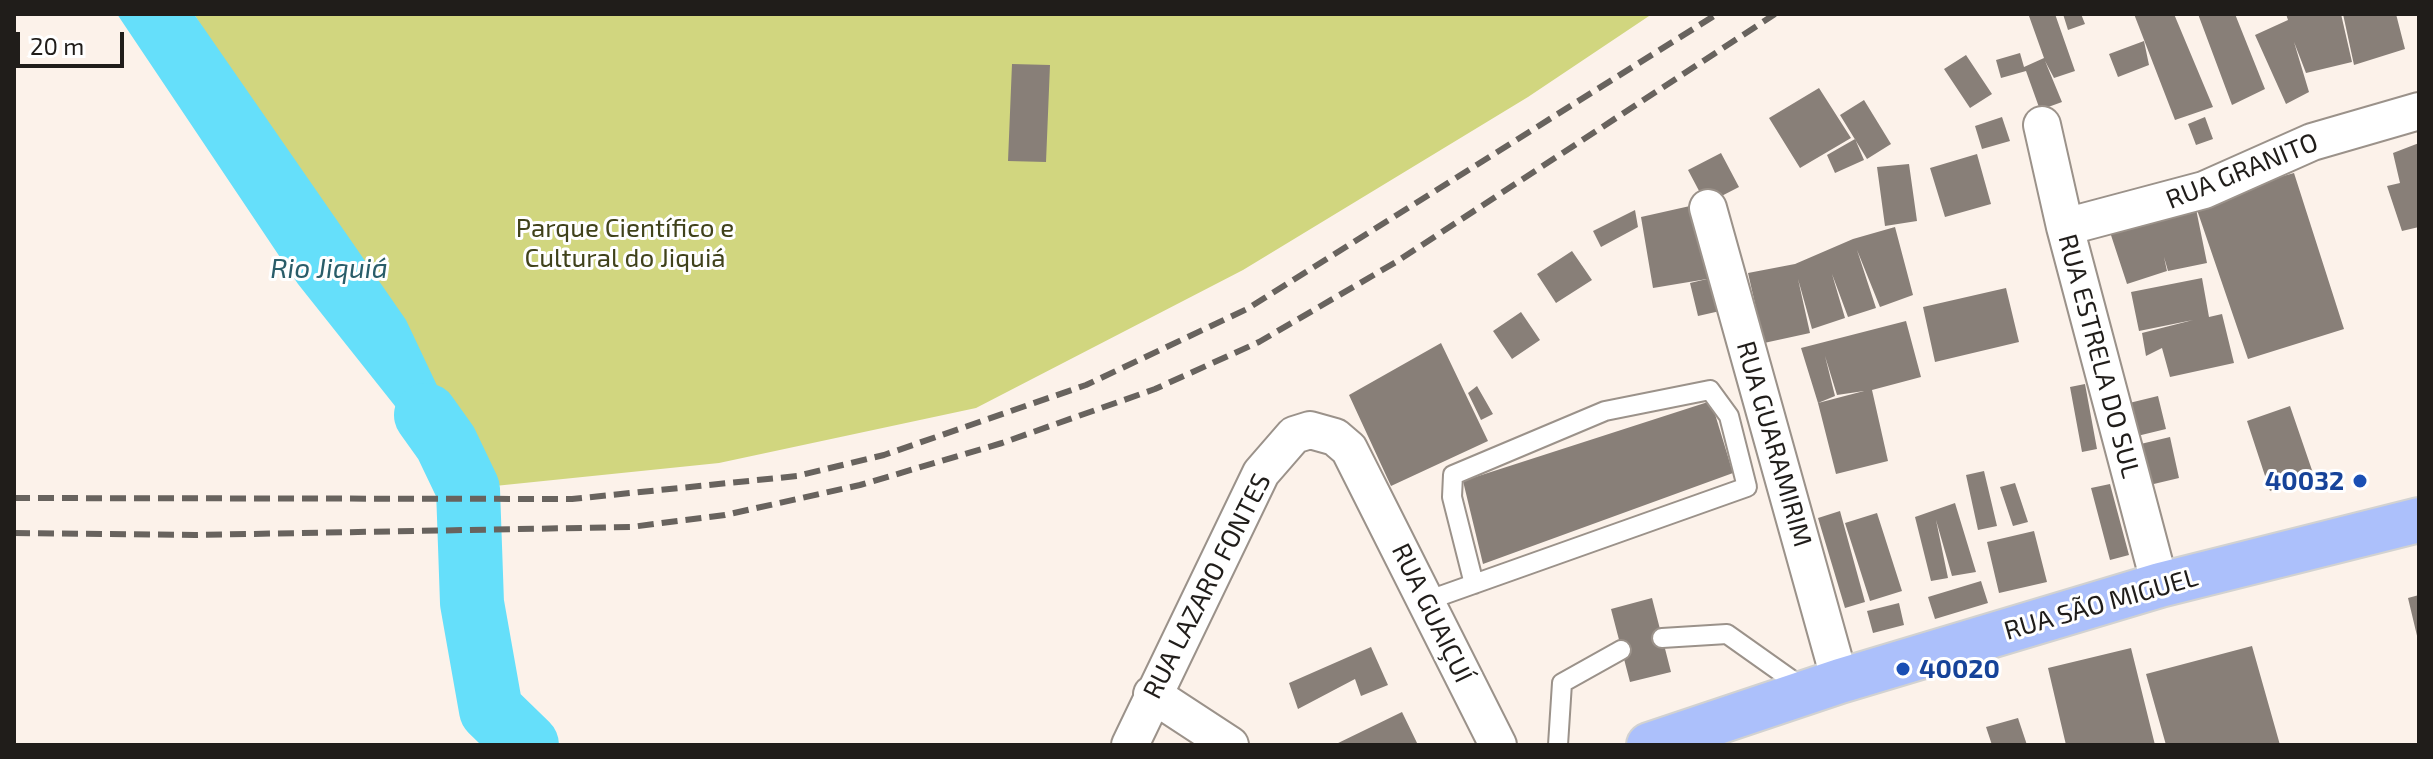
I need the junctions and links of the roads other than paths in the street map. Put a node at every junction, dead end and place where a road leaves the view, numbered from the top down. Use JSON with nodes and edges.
{"nodes":[{"id":1,"x":2419,"y":111,"type":"edge"},
{"id":2,"x":2042,"y":125,"type":"dead end"},
{"id":3,"x":1708,"y":208,"type":"dead end"},
{"id":4,"x":2065,"y":227,"type":"junction"},
{"id":5,"x":1366,"y":481,"type":"joint"},
{"id":6,"x":2419,"y":520,"type":"edge"},
{"id":7,"x":1474,"y":584,"type":"junction"},
{"id":8,"x":2160,"y":585,"type":"junction"},
{"id":9,"x":1426,"y":601,"type":"junction"},
{"id":10,"x":1662,"y":638,"type":"dead end"},
{"id":11,"x":1621,"y":650,"type":"dead end"},
{"id":12,"x":1824,"y":686,"type":"junction"},
{"id":13,"x":1152,"y":694,"type":"junction"},
{"id":14,"x":1130,"y":745,"type":"edge"},
{"id":15,"x":1230,"y":745,"type":"edge"},
{"id":16,"x":1498,"y":745,"type":"edge"},
{"id":17,"x":1558,"y":745,"type":"edge"},
{"id":18,"x":1649,"y":745,"type":"edge"}],
"edges":[{"from":1,"to":4,"type":"street","name":"RUA GRANITO"},
{"from":2,"to":4,"type":"street","name":"RUA ESTRELA DO SUL"},
{"from":3,"to":12,"type":"street","name":"RUA GUARAMIRIM"},
{"from":4,"to":8,"type":"street","name":"RUA ESTRELA DO SUL"},
{"from":5,"to":9,"type":"street","name":"RUA GUAIÇUÍ"},
{"from":5,"to":13,"type":"street","name":"RUA LAZARO FONTES"},
{"from":6,"to":8,"type":"main road","name":"RUA SÃO MIGUEL"},
{"from":7,"to":7,"type":"lane"},
{"from":7,"to":9,"type":"lane"},
{"from":8,"to":12,"type":"main road","name":"RUA SÃO MIGUEL"},
{"from":9,"to":16,"type":"street","name":"RUA GUAIÇUÍ"},
{"from":10,"to":12,"type":"lane"},
{"from":11,"to":17,"type":"lane"},
{"from":12,"to":18,"type":"main road","name":"RUA SÃO MIGUEL"},
{"from":13,"to":14,"type":"street","name":"RUA LAZARO FONTES"},
{"from":13,"to":15,"type":"street"}]}
